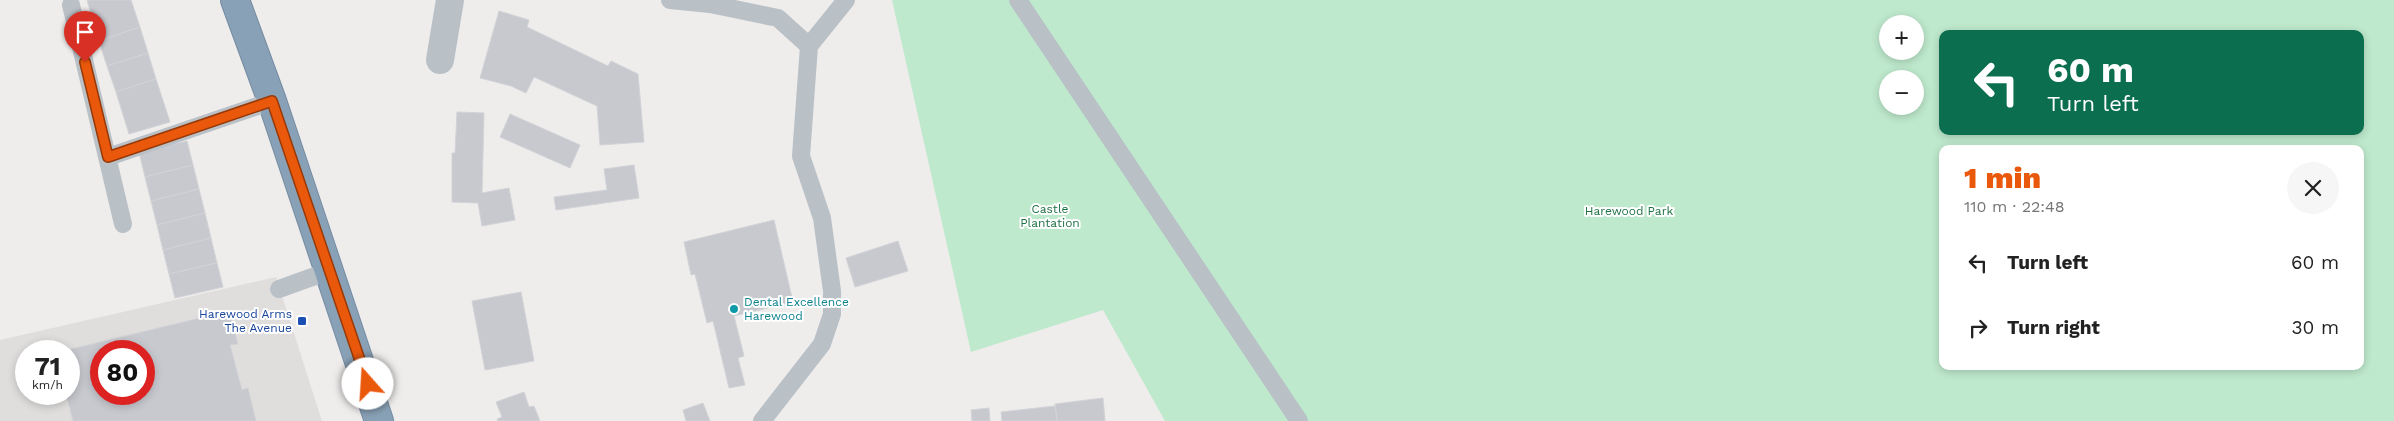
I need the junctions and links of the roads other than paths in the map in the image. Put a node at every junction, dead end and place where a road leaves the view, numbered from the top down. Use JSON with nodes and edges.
{"nodes":[{"id":1,"x":235,"y":0,"type":"edge"},
{"id":2,"x":450,"y":0,"type":"edge"},
{"id":3,"x":670,"y":0,"type":"edge"},
{"id":4,"x":846,"y":0,"type":"edge"},
{"id":5,"x":1018,"y":0,"type":"edge"},
{"id":6,"x":71,"y":6,"type":"dead end"},
{"id":7,"x":809,"y":46,"type":"junction"},
{"id":8,"x":440,"y":60,"type":"dead end"},
{"id":9,"x":272,"y":101,"type":"junction"},
{"id":10,"x":108,"y":157,"type":"junction"},
{"id":11,"x":124,"y":224,"type":"dead end"},
{"id":12,"x":329,"y":271,"type":"junction"},
{"id":13,"x":279,"y":289,"type":"dead end"},
{"id":14,"x":379,"y":421,"type":"edge"},
{"id":15,"x":762,"y":421,"type":"edge"},
{"id":16,"x":1299,"y":421,"type":"edge"}],
"edges":[{"from":1,"to":9,"type":"highway"},
{"from":2,"to":8,"type":"street"},
{"from":3,"to":7,"type":"lane"},
{"from":4,"to":7,"type":"lane"},
{"from":5,"to":16,"type":"lane"},
{"from":6,"to":10,"type":"lane"},
{"from":7,"to":15,"type":"lane"},
{"from":9,"to":10,"type":"lane"},
{"from":9,"to":12,"type":"highway"},
{"from":10,"to":11,"type":"lane"},
{"from":12,"to":13,"type":"lane"},
{"from":12,"to":14,"type":"highway"}]}
